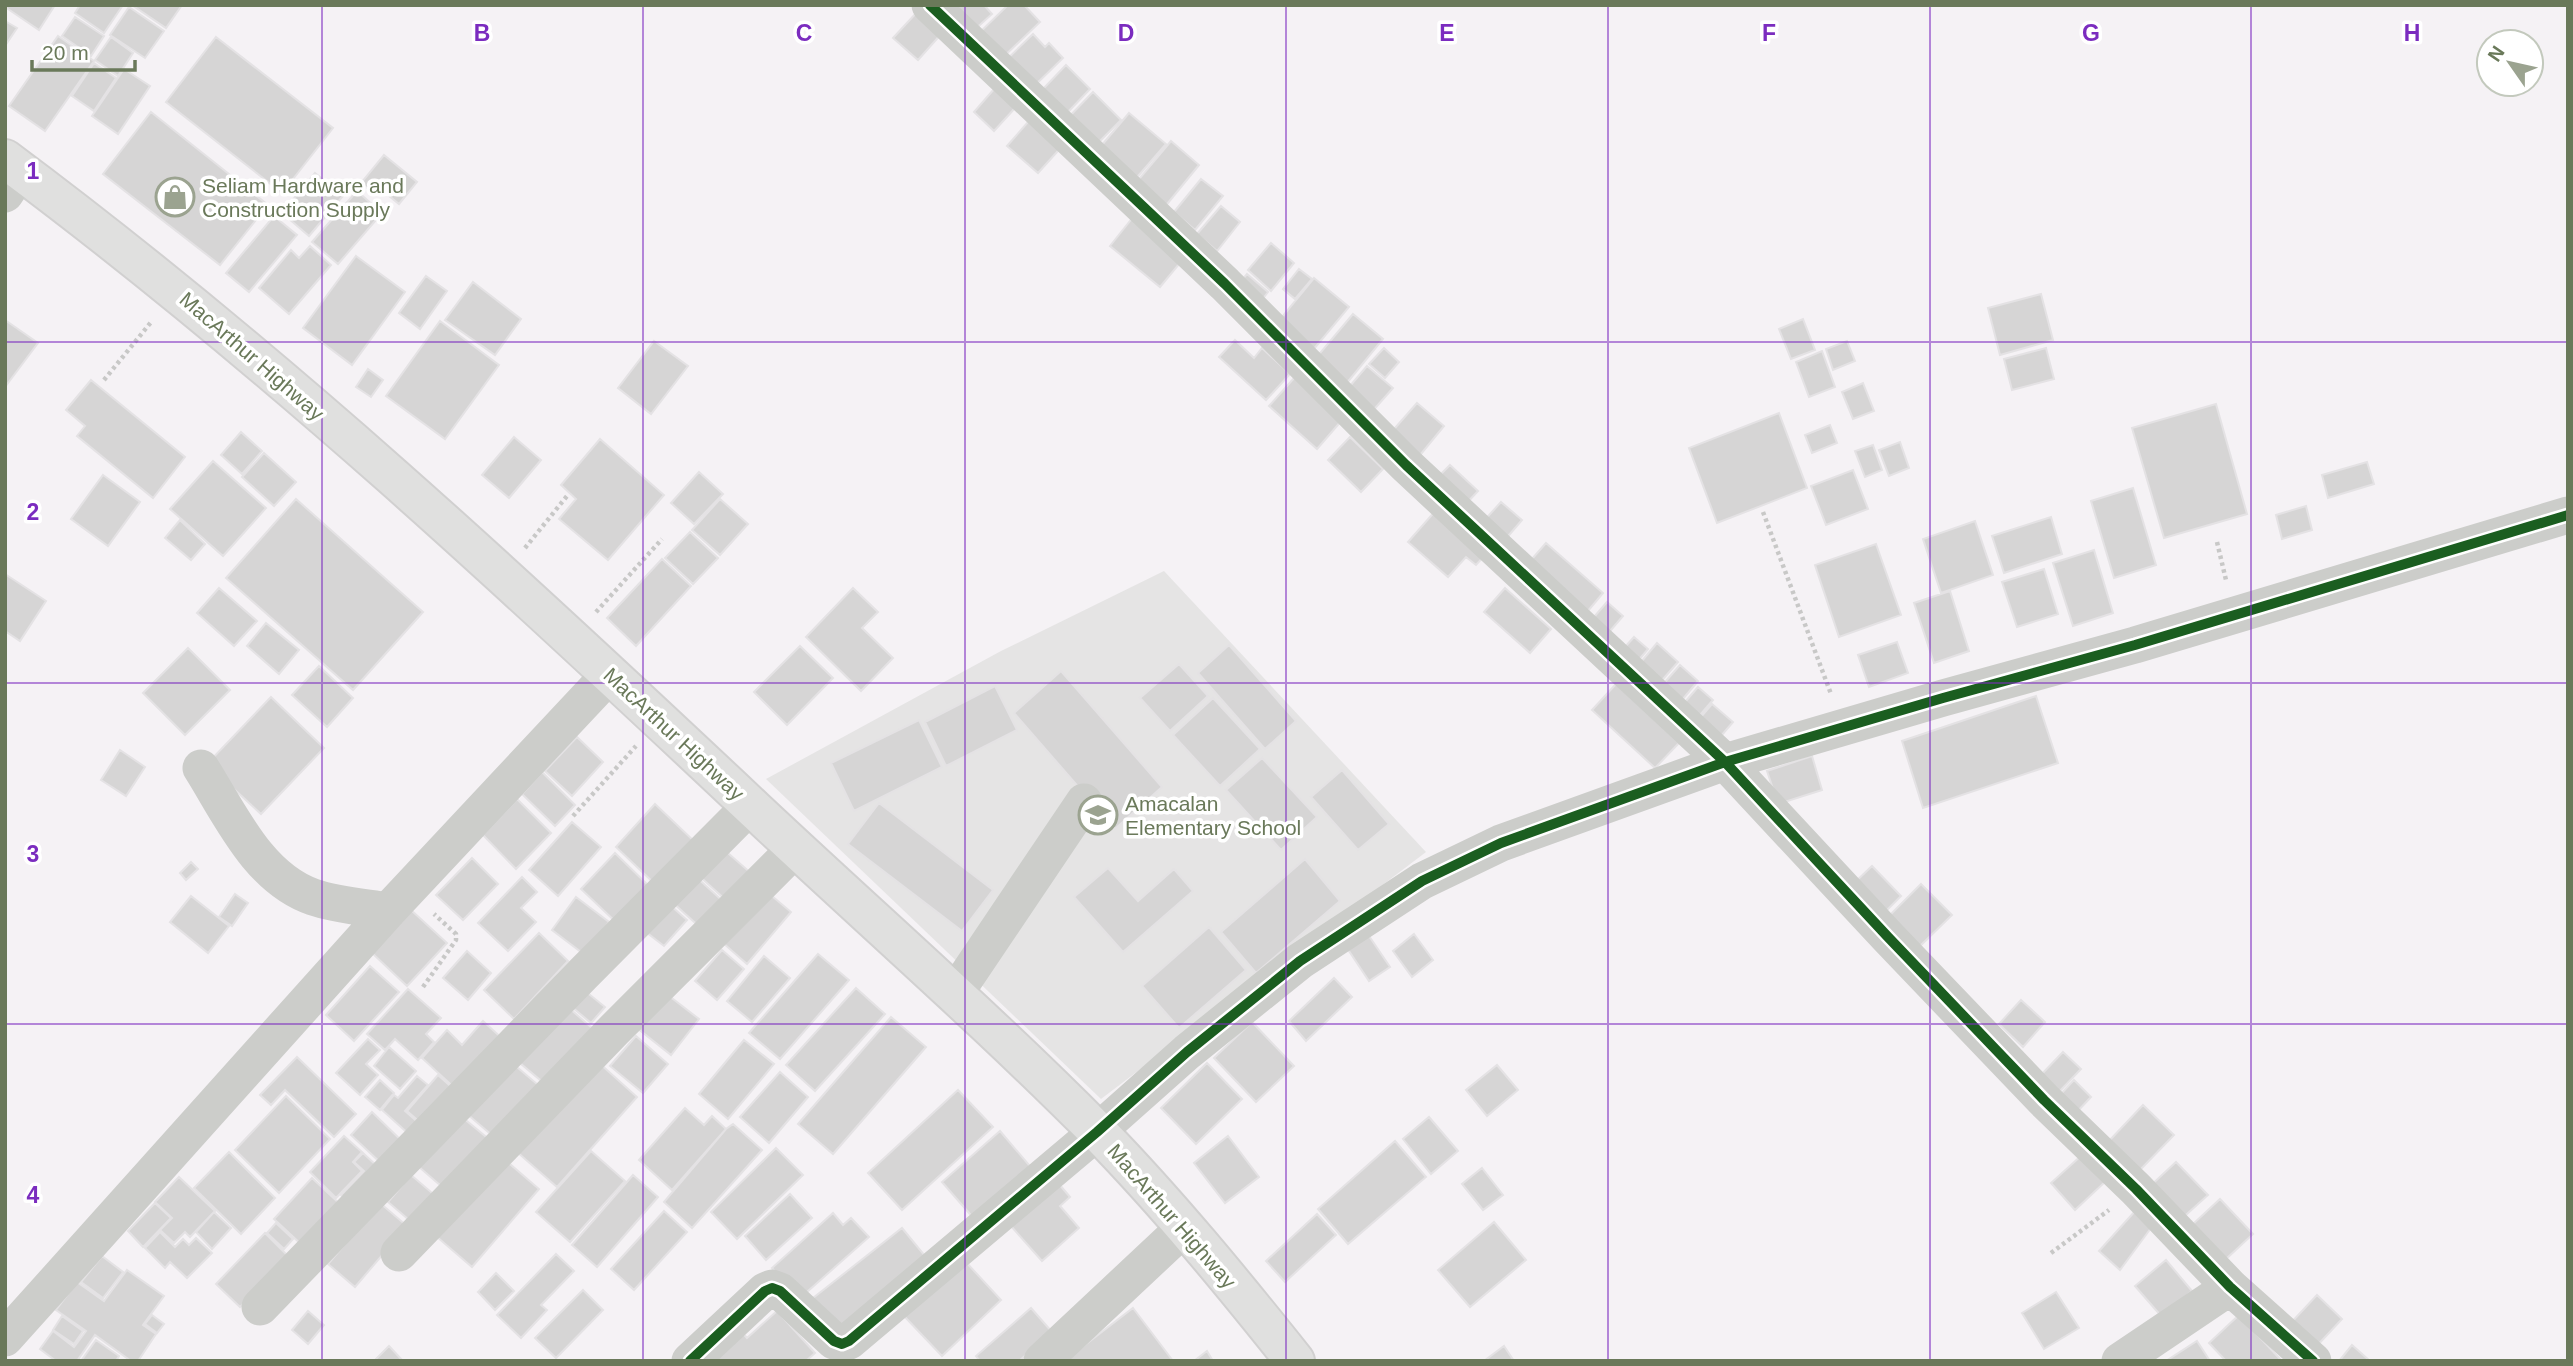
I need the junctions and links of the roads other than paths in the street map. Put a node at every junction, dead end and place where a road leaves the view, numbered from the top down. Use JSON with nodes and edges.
{"nodes":[{"id":1,"x":930,"y":5,"type":"edge"},
{"id":2,"x":10,"y":174,"type":"edge"},
{"id":3,"x":2568,"y":515,"type":"edge"},
{"id":4,"x":610,"y":674,"type":"junction"},
{"id":5,"x":1726,"y":762,"type":"junction"},
{"id":6,"x":201,"y":768,"type":"dead end"},
{"id":7,"x":1084,"y":802,"type":"dead end"},
{"id":8,"x":750,"y":806,"type":"junction"},
{"id":9,"x":796,"y":848,"type":"junction"},
{"id":10,"x":398,"y":900,"type":"junction"},
{"id":11,"x":954,"y":995,"type":"junction"},
{"id":12,"x":1097,"y":1132,"type":"junction"},
{"id":13,"x":1185,"y":1227,"type":"junction"},
{"id":14,"x":399,"y":1253,"type":"dead end"},
{"id":15,"x":2230,"y":1287,"type":"junction"},
{"id":16,"x":260,"y":1307,"type":"dead end"},
{"id":17,"x":5,"y":1338,"type":"edge"},
{"id":18,"x":690,"y":1361,"type":"edge"},
{"id":19,"x":1042,"y":1361,"type":"edge"},
{"id":20,"x":1295,"y":1361,"type":"edge"},
{"id":21,"x":2120,"y":1361,"type":"edge"},
{"id":22,"x":2313,"y":1361,"type":"edge"}],
"edges":[{"from":1,"to":5,"type":"street"},
{"from":2,"to":4,"type":"highway","name":"MacArthur Highway"},
{"from":3,"to":5,"type":"street"},
{"from":4,"to":8,"type":"highway","name":"MacArthur Highway"},
{"from":4,"to":10,"type":"street"},
{"from":5,"to":12,"type":"street"},
{"from":5,"to":15,"type":"street"},
{"from":6,"to":10,"type":"street"},
{"from":7,"to":11,"type":"street"},
{"from":8,"to":9,"type":"highway","name":"MacArthur Highway"},
{"from":8,"to":16,"type":"street"},
{"from":9,"to":11,"type":"highway","name":"MacArthur Highway"},
{"from":9,"to":14,"type":"street"},
{"from":10,"to":17,"type":"street"},
{"from":11,"to":12,"type":"highway","name":"MacArthur Highway"},
{"from":12,"to":13,"type":"highway","name":"MacArthur Highway"},
{"from":12,"to":18,"type":"street"},
{"from":13,"to":19,"type":"street"},
{"from":13,"to":20,"type":"highway","name":"MacArthur Highway"},
{"from":15,"to":21,"type":"street"},
{"from":15,"to":22,"type":"street"}]}
